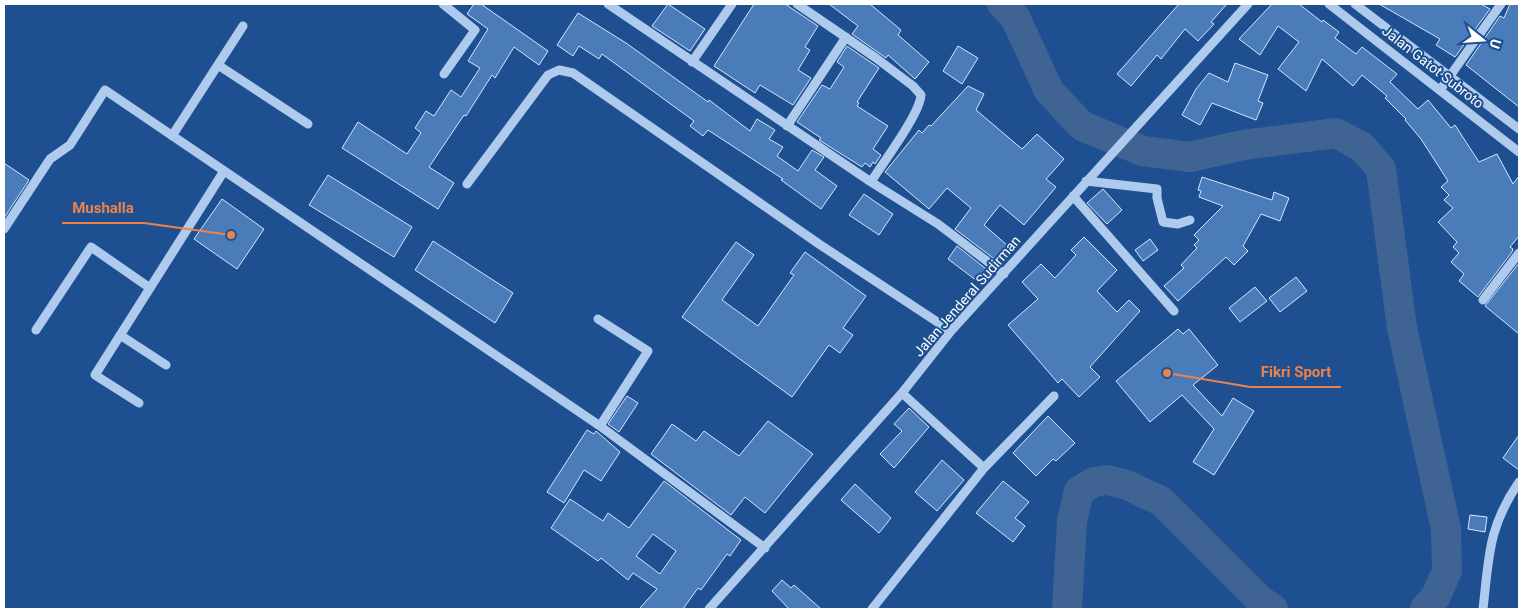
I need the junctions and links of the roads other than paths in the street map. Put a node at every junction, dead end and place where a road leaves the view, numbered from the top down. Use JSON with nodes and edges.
{"nodes":[{"id":1,"x":443,"y":4,"type":"edge"},
{"id":2,"x":608,"y":4,"type":"edge"},
{"id":3,"x":732,"y":4,"type":"edge"},
{"id":4,"x":797,"y":4,"type":"edge"},
{"id":5,"x":1248,"y":4,"type":"edge"},
{"id":6,"x":1329,"y":4,"type":"edge"},
{"id":7,"x":1355,"y":4,"type":"edge"},
{"id":8,"x":1501,"y":4,"type":"edge"},
{"id":9,"x":243,"y":26,"type":"dead end"},
{"id":10,"x":846,"y":37,"type":"junction"},
{"id":11,"x":692,"y":62,"type":"junction"},
{"id":12,"x":218,"y":65,"type":"junction"},
{"id":13,"x":444,"y":74,"type":"dead end"},
{"id":14,"x":1451,"y":75,"type":"junction"},
{"id":15,"x":1440,"y":90,"type":"junction"},
{"id":16,"x":308,"y":124,"type":"dead end"},
{"id":17,"x":787,"y":126,"type":"junction"},
{"id":18,"x":1519,"y":129,"type":"edge"},
{"id":19,"x":172,"y":136,"type":"junction"},
{"id":20,"x":1519,"y":152,"type":"edge"},
{"id":21,"x":224,"y":171,"type":"junction"},
{"id":22,"x":1086,"y":181,"type":"junction"},
{"id":23,"x":871,"y":182,"type":"junction"},
{"id":24,"x":467,"y":184,"type":"dead end"},
{"id":25,"x":1072,"y":196,"type":"junction"},
{"id":26,"x":1190,"y":220,"type":"dead end"},
{"id":27,"x":4,"y":229,"type":"edge"},
{"id":28,"x":1519,"y":253,"type":"edge"},
{"id":29,"x":1004,"y":274,"type":"junction"},
{"id":30,"x":150,"y":288,"type":"junction"},
{"id":31,"x":1483,"y":300,"type":"dead end"},
{"id":32,"x":1174,"y":311,"type":"dead end"},
{"id":33,"x":598,"y":319,"type":"dead end"},
{"id":34,"x":36,"y":330,"type":"dead end"},
{"id":35,"x":951,"y":332,"type":"junction"},
{"id":36,"x":120,"y":336,"type":"junction"},
{"id":37,"x":166,"y":365,"type":"dead end"},
{"id":38,"x":902,"y":393,"type":"junction"},
{"id":39,"x":1054,"y":396,"type":"dead end"},
{"id":40,"x":139,"y":403,"type":"dead end"},
{"id":41,"x":600,"y":426,"type":"junction"},
{"id":42,"x":984,"y":468,"type":"junction"},
{"id":43,"x":1519,"y":482,"type":"edge"},
{"id":44,"x":765,"y":548,"type":"junction"},
{"id":45,"x":709,"y":609,"type":"edge"},
{"id":46,"x":872,"y":609,"type":"edge"},
{"id":47,"x":1483,"y":609,"type":"edge"}],
"edges":[{"from":1,"to":13,"type":"street"},
{"from":2,"to":11,"type":"street"},
{"from":3,"to":11,"type":"street"},
{"from":4,"to":10,"type":"street"},
{"from":5,"to":22,"type":"street","name":"Jalan Jenderal Sudirman"},
{"from":6,"to":15,"type":"street","name":"Jalan Gatot Subroto"},
{"from":7,"to":14,"type":"street","name":"Jalan Gatot Subroto"},
{"from":8,"to":14,"type":"street"},
{"from":9,"to":12,"type":"street"},
{"from":10,"to":17,"type":"street"},
{"from":10,"to":23,"type":"street"},
{"from":11,"to":17,"type":"street"},
{"from":12,"to":16,"type":"street"},
{"from":12,"to":19,"type":"street"},
{"from":14,"to":15,"type":"street"},
{"from":14,"to":18,"type":"street","name":"Jalan Gatot Subroto"},
{"from":15,"to":20,"type":"street","name":"Jalan Gatot Subroto"},
{"from":17,"to":23,"type":"street"},
{"from":19,"to":21,"type":"street"},
{"from":19,"to":27,"type":"street"},
{"from":21,"to":30,"type":"street"},
{"from":21,"to":41,"type":"street"},
{"from":22,"to":25,"type":"street","name":"Jalan Jenderal Sudirman"},
{"from":22,"to":26,"type":"street"},
{"from":23,"to":29,"type":"street"},
{"from":24,"to":35,"type":"street"},
{"from":25,"to":29,"type":"street","name":"Jalan Jenderal Sudirman"},
{"from":25,"to":32,"type":"street"},
{"from":28,"to":31,"type":"street"},
{"from":29,"to":35,"type":"street","name":"Jalan Jenderal Sudirman"},
{"from":30,"to":34,"type":"street"},
{"from":30,"to":36,"type":"street"},
{"from":33,"to":41,"type":"street"},
{"from":35,"to":38,"type":"street","name":"Jalan Jenderal Sudirman"},
{"from":36,"to":37,"type":"street"},
{"from":36,"to":40,"type":"street"},
{"from":38,"to":42,"type":"street"},
{"from":38,"to":44,"type":"street","name":"Jalan Jenderal Sudirman"},
{"from":39,"to":42,"type":"street"},
{"from":41,"to":44,"type":"street"},
{"from":42,"to":46,"type":"street"},
{"from":43,"to":47,"type":"street"},
{"from":44,"to":45,"type":"street","name":"Jalan Jenderal Sudirman"}]}
